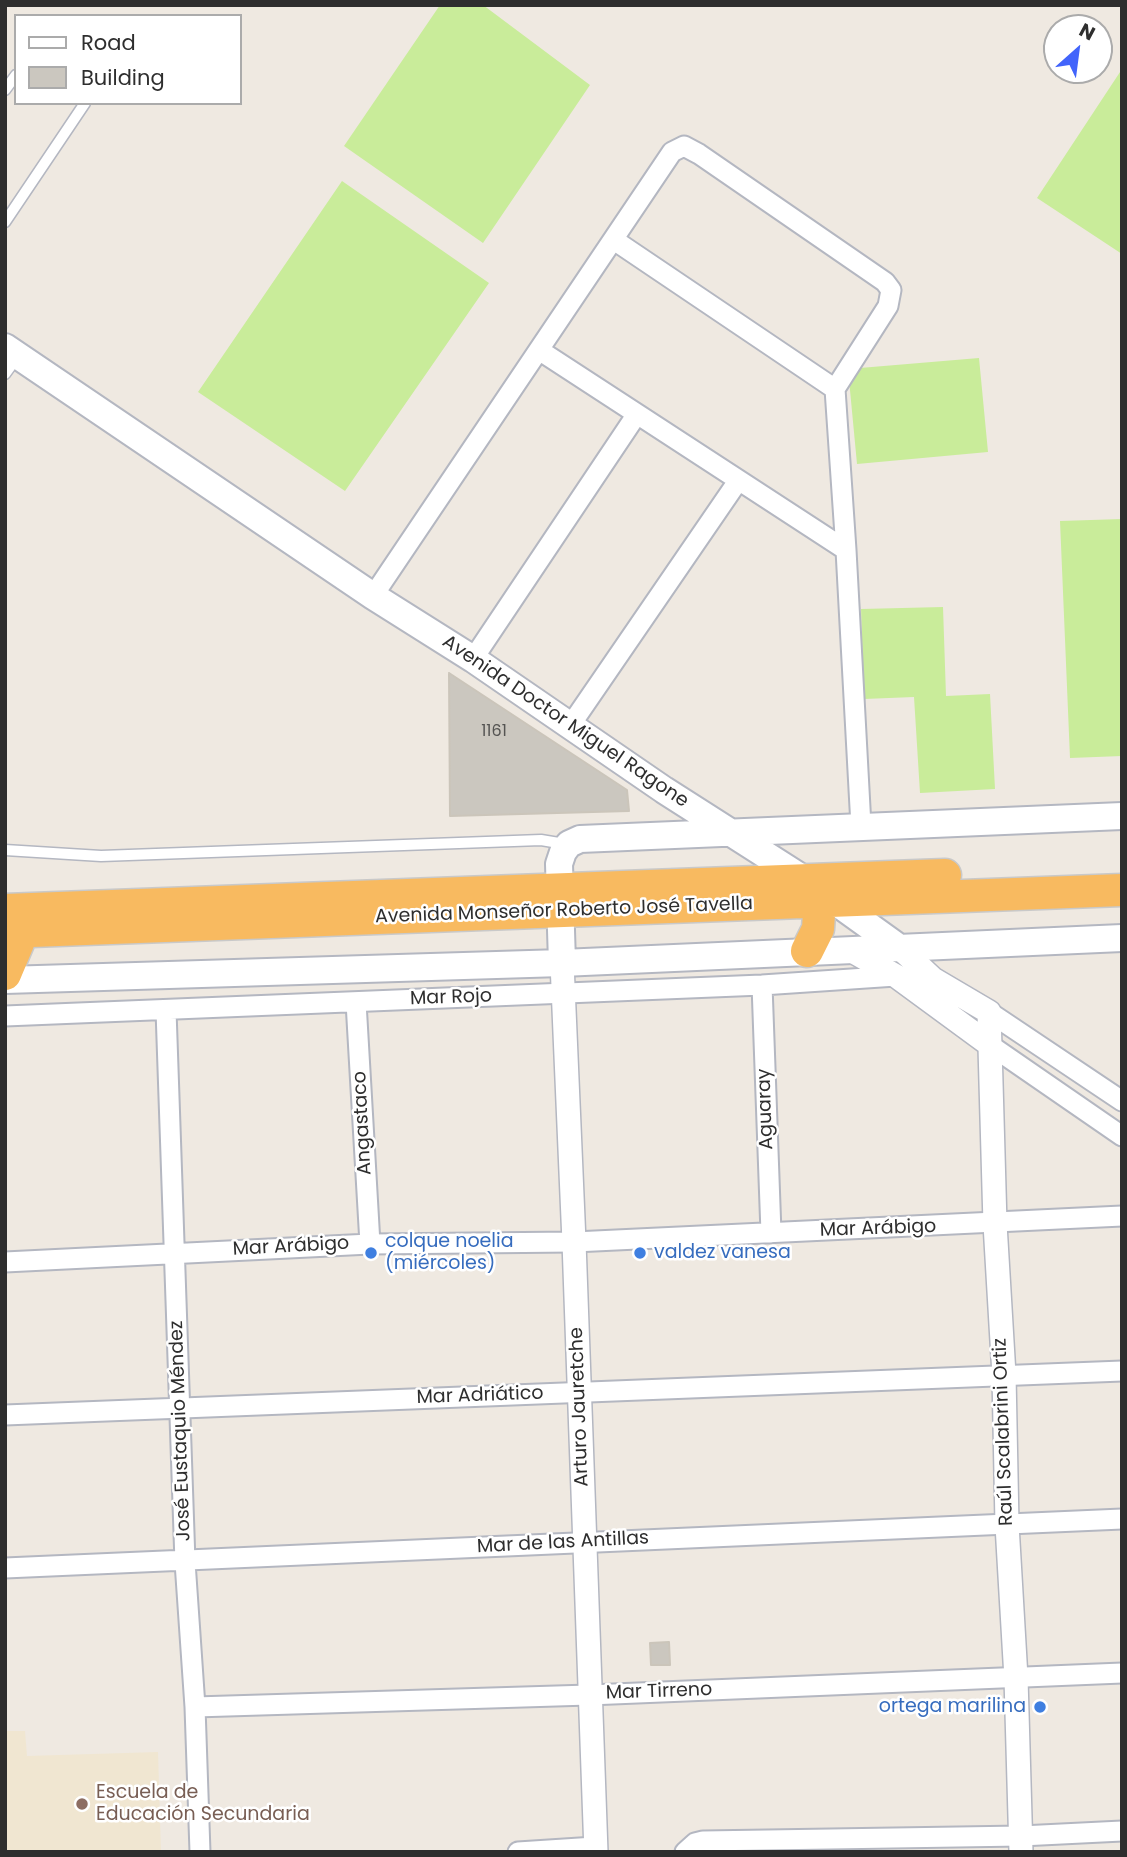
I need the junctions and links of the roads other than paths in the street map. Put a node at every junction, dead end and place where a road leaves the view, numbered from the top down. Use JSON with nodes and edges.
{"nodes":[{"id":1,"x":84,"y":105,"type":"edge"},
{"id":2,"x":5,"y":222,"type":"edge"},
{"id":3,"x":614,"y":240,"type":"junction"},
{"id":4,"x":539,"y":350,"type":"junction"},
{"id":5,"x":9,"y":359,"type":"edge"},
{"id":6,"x":835,"y":389,"type":"junction"},
{"id":7,"x":637,"y":414,"type":"junction"},
{"id":8,"x":738,"y":481,"type":"junction"},
{"id":9,"x":846,"y":550,"type":"junction"},
{"id":10,"x":373,"y":596,"type":"junction"},
{"id":11,"x":473,"y":659,"type":"junction"},
{"id":12,"x":570,"y":726,"type":"junction"},
{"id":13,"x":664,"y":790,"type":"junction"},
{"id":14,"x":1122,"y":816,"type":"edge"},
{"id":15,"x":860,"y":826,"type":"junction"},
{"id":16,"x":731,"y":832,"type":"junction"},
{"id":17,"x":662,"y":834,"type":"junction"},
{"id":18,"x":569,"y":844,"type":"junction"},
{"id":19,"x":5,"y":850,"type":"edge"},
{"id":20,"x":1122,"y":868,"type":"edge"},
{"id":21,"x":1122,"y":890,"type":"edge"},
{"id":22,"x":819,"y":894,"type":"junction"},
{"id":23,"x":560,"y":900,"type":"junction"},
{"id":24,"x":14,"y":917,"type":"edge"},
{"id":25,"x":1122,"y":938,"type":"edge"},
{"id":26,"x":901,"y":949,"type":"junction"},
{"id":27,"x":807,"y":951,"type":"junction"},
{"id":28,"x":852,"y":951,"type":"junction"},
{"id":29,"x":562,"y":963,"type":"junction"},
{"id":30,"x":5,"y":974,"type":"edge"},
{"id":31,"x":896,"y":976,"type":"junction"},
{"id":32,"x":5,"y":980,"type":"edge"},
{"id":33,"x":762,"y":985,"type":"junction"},
{"id":34,"x":562,"y":993,"type":"junction"},
{"id":35,"x":356,"y":1002,"type":"junction"},
{"id":36,"x":166,"y":1010,"type":"junction"},
{"id":37,"x":989,"y":1012,"type":"junction"},
{"id":38,"x":5,"y":1016,"type":"edge"},
{"id":39,"x":990,"y":1045,"type":"junction"},
{"id":40,"x":1122,"y":1101,"type":"edge"},
{"id":41,"x":1122,"y":1136,"type":"edge"},
{"id":42,"x":1122,"y":1216,"type":"edge"},
{"id":43,"x":995,"y":1224,"type":"junction"},
{"id":44,"x":771,"y":1233,"type":"junction"},
{"id":45,"x":574,"y":1242,"type":"junction"},
{"id":46,"x":370,"y":1244,"type":"junction"},
{"id":47,"x":174,"y":1252,"type":"junction"},
{"id":48,"x":5,"y":1262,"type":"edge"},
{"id":49,"x":1122,"y":1371,"type":"edge"},
{"id":50,"x":1004,"y":1376,"type":"junction"},
{"id":51,"x":580,"y":1392,"type":"junction"},
{"id":52,"x":180,"y":1408,"type":"junction"},
{"id":53,"x":5,"y":1415,"type":"edge"},
{"id":54,"x":1122,"y":1519,"type":"edge"},
{"id":55,"x":1007,"y":1525,"type":"junction"},
{"id":56,"x":584,"y":1542,"type":"junction"},
{"id":57,"x":186,"y":1562,"type":"junction"},
{"id":58,"x":5,"y":1568,"type":"edge"},
{"id":59,"x":1122,"y":1673,"type":"edge"},
{"id":60,"x":1016,"y":1678,"type":"junction"},
{"id":61,"x":589,"y":1695,"type":"junction"},
{"id":62,"x":195,"y":1707,"type":"junction"},
{"id":63,"x":1122,"y":1831,"type":"edge"},
{"id":64,"x":1021,"y":1844,"type":"edge"},
{"id":65,"x":595,"y":1849,"type":"edge"},
{"id":66,"x":200,"y":1852,"type":"edge"},
{"id":67,"x":519,"y":1852,"type":"edge"},
{"id":68,"x":685,"y":1852,"type":"edge"}],
"edges":[{"from":1,"to":2,"type":"lane"},
{"from":3,"to":4,"type":"street"},
{"from":3,"to":6,"type":"street"},
{"from":3,"to":6,"type":"street"},
{"from":4,"to":7,"type":"street"},
{"from":4,"to":10,"type":"street"},
{"from":5,"to":10,"type":"main road","name":"Avenida Doctor Miguel Ragone"},
{"from":6,"to":9,"type":"street"},
{"from":7,"to":8,"type":"street"},
{"from":7,"to":11,"type":"street"},
{"from":8,"to":9,"type":"street"},
{"from":8,"to":12,"type":"street"},
{"from":9,"to":15,"type":"street"},
{"from":10,"to":11,"type":"main road","name":"Avenida Doctor Miguel Ragone"},
{"from":11,"to":12,"type":"main road","name":"Avenida Doctor Miguel Ragone"},
{"from":12,"to":13,"type":"main road","name":"Avenida Doctor Miguel Ragone"},
{"from":13,"to":16,"type":"main road","name":"Avenida Doctor Miguel Ragone"},
{"from":13,"to":17,"type":"main road"},
{"from":14,"to":15,"type":"main road"},
{"from":15,"to":16,"type":"main road"},
{"from":16,"to":17,"type":"main road"},
{"from":16,"to":22,"type":"main road","name":"Avenida Doctor Miguel Ragone"},
{"from":17,"to":18,"type":"main road"},
{"from":18,"to":19,"type":"lane"},
{"from":18,"to":23,"type":"main road"},
{"from":20,"to":22,"type":"highway","name":"Avenida Monseñor Roberto José Tavella"},
{"from":21,"to":22,"type":"highway","name":"Avenida Monseñor Roberto José Tavella"},
{"from":22,"to":23,"type":"highway","name":"Avenida Monseñor Roberto José Tavella"},
{"from":22,"to":26,"type":"main road","name":"Avenida Doctor Miguel Ragone"},
{"from":22,"to":27,"type":"highway"},
{"from":23,"to":24,"type":"highway","name":"Avenida Monseñor Roberto José Tavella"},
{"from":23,"to":29,"type":"main road"},
{"from":24,"to":30,"type":"highway"},
{"from":25,"to":26,"type":"main road"},
{"from":26,"to":28,"type":"main road"},
{"from":26,"to":37,"type":"street","name":"Avenida Doctor Miguel Ragone"},
{"from":27,"to":28,"type":"main road"},
{"from":27,"to":29,"type":"main road"},
{"from":28,"to":31,"type":"street"},
{"from":29,"to":32,"type":"main road"},
{"from":29,"to":34,"type":"street","name":"Arturo Jauretche"},
{"from":31,"to":33,"type":"street","name":"Mar Rojo"},
{"from":31,"to":39,"type":"street"},
{"from":33,"to":34,"type":"street","name":"Mar Rojo"},
{"from":33,"to":44,"type":"street","name":"Aguaray"},
{"from":34,"to":35,"type":"street","name":"Mar Rojo"},
{"from":34,"to":45,"type":"street","name":"Arturo Jauretche"},
{"from":35,"to":36,"type":"street","name":"Mar Rojo"},
{"from":35,"to":46,"type":"street","name":"Angastaco"},
{"from":36,"to":38,"type":"street","name":"Mar Rojo"},
{"from":36,"to":47,"type":"street","name":"José Eustaquio Méndez"},
{"from":37,"to":39,"type":"street","name":"Raúl Scalabrini Ortiz"},
{"from":37,"to":40,"type":"street","name":"Avenida Doctor Miguel Ragone"},
{"from":39,"to":41,"type":"street"},
{"from":39,"to":43,"type":"street","name":"Raúl Scalabrini Ortiz"},
{"from":42,"to":43,"type":"street","name":"Mar Arábigo"},
{"from":43,"to":44,"type":"street","name":"Mar Arábigo"},
{"from":43,"to":50,"type":"street","name":"Raúl Scalabrini Ortiz"},
{"from":44,"to":45,"type":"street","name":"Mar Arábigo"},
{"from":45,"to":46,"type":"street","name":"Mar Arábigo"},
{"from":45,"to":51,"type":"street","name":"Arturo Jauretche"},
{"from":46,"to":47,"type":"street","name":"Mar Arábigo"},
{"from":47,"to":48,"type":"street","name":"Mar Arábigo"},
{"from":47,"to":52,"type":"street","name":"José Eustaquio Méndez"},
{"from":49,"to":50,"type":"street","name":"Mar Adriático"},
{"from":50,"to":51,"type":"street","name":"Mar Adriático"},
{"from":50,"to":55,"type":"street","name":"Raúl Scalabrini Ortiz"},
{"from":51,"to":52,"type":"street","name":"Mar Adriático"},
{"from":51,"to":56,"type":"street","name":"Arturo Jauretche"},
{"from":52,"to":53,"type":"street","name":"Mar Adriático"},
{"from":52,"to":57,"type":"street","name":"José Eustaquio Méndez"},
{"from":54,"to":55,"type":"street","name":"Mar de las Antillas"},
{"from":55,"to":56,"type":"street","name":"Mar de las Antillas"},
{"from":55,"to":60,"type":"street","name":"Raúl Scalabrini Ortiz"},
{"from":56,"to":57,"type":"street","name":"Mar de las Antillas"},
{"from":56,"to":61,"type":"street","name":"Arturo Jauretche"},
{"from":57,"to":58,"type":"street","name":"Mar de las Antillas"},
{"from":57,"to":62,"type":"street","name":"José Eustaquio Méndez"},
{"from":59,"to":60,"type":"street","name":"Mar Tirreno"},
{"from":60,"to":61,"type":"street","name":"Mar Tirreno"},
{"from":60,"to":64,"type":"street","name":"Raúl Scalabrini Ortiz"},
{"from":61,"to":62,"type":"street","name":"Mar Tirreno"},
{"from":61,"to":65,"type":"street","name":"Arturo Jauretche"},
{"from":62,"to":66,"type":"street","name":"José Eustaquio Méndez"},
{"from":63,"to":64,"type":"street"},
{"from":64,"to":68,"type":"street"},
{"from":65,"to":67,"type":"street"}]}
